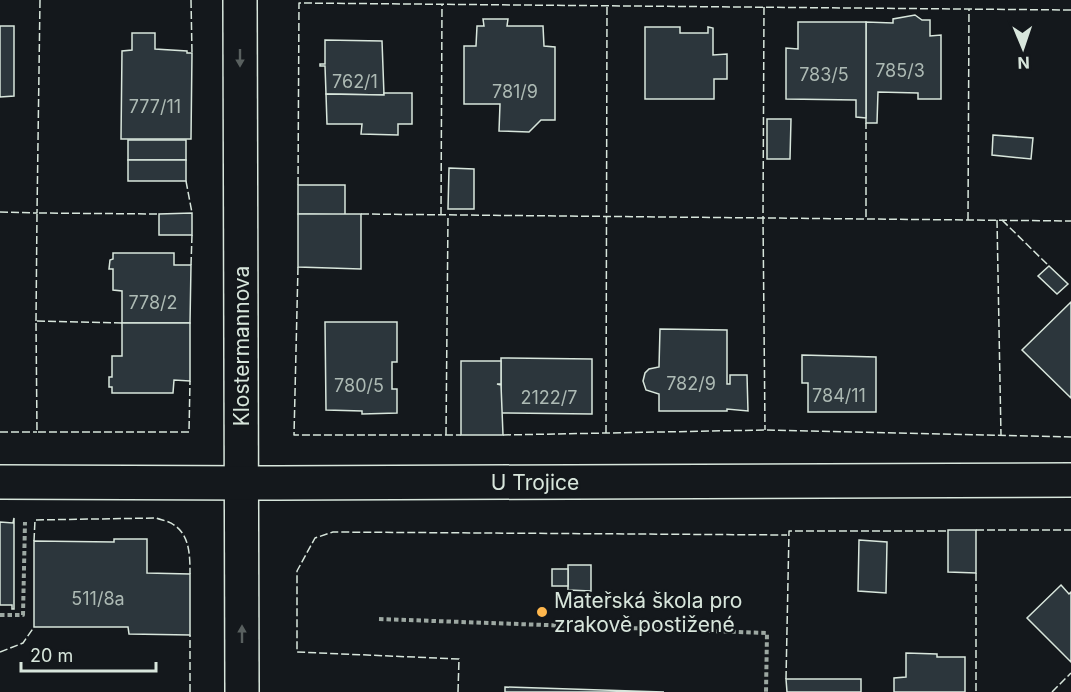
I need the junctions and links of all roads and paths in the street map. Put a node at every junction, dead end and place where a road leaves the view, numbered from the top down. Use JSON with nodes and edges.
{"nodes":[{"id":1,"x":240,"y":0,"type":"edge"},
{"id":2,"x":1071,"y":480,"type":"edge"},
{"id":3,"x":0,"y":482,"type":"edge"},
{"id":4,"x":241,"y":483,"type":"junction"},
{"id":5,"x":24,"y":536,"type":"dead end"},
{"id":6,"x":0,"y":615,"type":"edge"},
{"id":7,"x":379,"y":619,"type":"dead end"},
{"id":8,"x":242,"y":692,"type":"edge"},
{"id":9,"x":766,"y":692,"type":"edge"}],
"edges":[{"from":1,"to":4,"type":"street","name":"Klostermannova","one_way":true},
{"from":2,"to":4,"type":"street","name":"U Trojice"},
{"from":3,"to":4,"type":"street","name":"U Trojice"},
{"from":8,"to":4,"type":"street","name":"Klostermannova","one_way":true},
{"from":5,"to":6,"type":"path"},
{"from":7,"to":9,"type":"path"}]}
